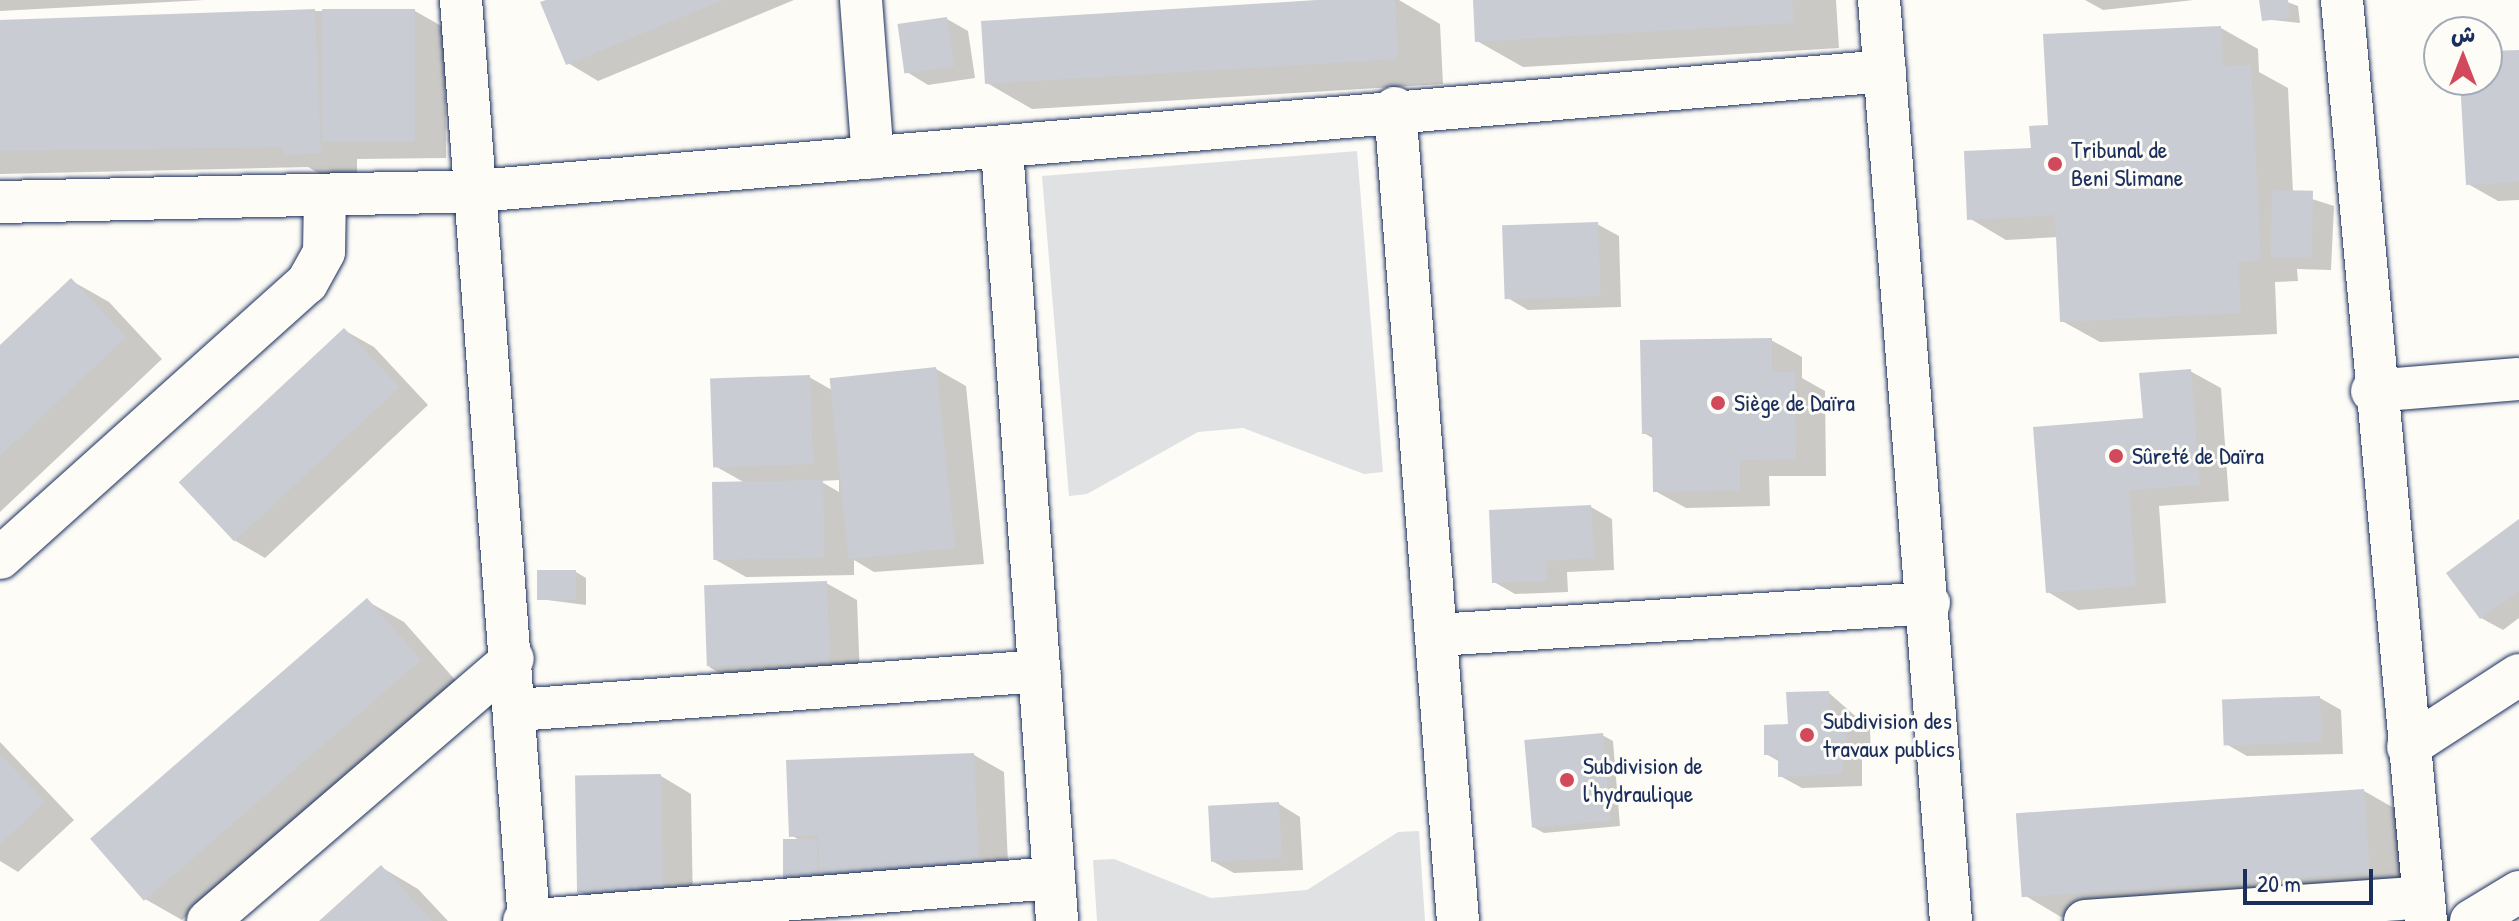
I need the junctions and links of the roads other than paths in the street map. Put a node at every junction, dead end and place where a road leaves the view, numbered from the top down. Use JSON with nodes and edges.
{"nodes":[{"id":1,"x":461,"y":0,"type":"edge"},
{"id":2,"x":861,"y":0,"type":"edge"},
{"id":3,"x":1879,"y":0,"type":"edge"},
{"id":4,"x":2342,"y":0,"type":"edge"},
{"id":5,"x":1885,"y":71,"type":"junction"},
{"id":6,"x":1395,"y":108,"type":"junction"},
{"id":7,"x":1002,"y":149,"type":"junction"},
{"id":8,"x":873,"y":158,"type":"junction"},
{"id":9,"x":477,"y":191,"type":"junction"},
{"id":10,"x":325,"y":195,"type":"junction"},
{"id":11,"x":0,"y":202,"type":"edge"},
{"id":12,"x":2519,"y":379,"type":"edge"},
{"id":13,"x":2372,"y":391,"type":"junction"},
{"id":14,"x":0,"y":558,"type":"edge"},
{"id":15,"x":1929,"y":603,"type":"junction"},
{"id":16,"x":1437,"y":635,"type":"junction"},
{"id":17,"x":513,"y":659,"type":"junction"},
{"id":18,"x":1040,"y":671,"type":"junction"},
{"id":19,"x":2519,"y":675,"type":"edge"},
{"id":20,"x":517,"y":710,"type":"junction"},
{"id":21,"x":2408,"y":747,"type":"junction"},
{"id":22,"x":1053,"y":878,"type":"junction"},
{"id":23,"x":2519,"y":892,"type":"edge"},
{"id":24,"x":2425,"y":909,"type":"edge"},
{"id":25,"x":527,"y":920,"type":"edge"},
{"id":26,"x":208,"y":921,"type":"edge"},
{"id":27,"x":1057,"y":921,"type":"edge"},
{"id":28,"x":1458,"y":921,"type":"edge"},
{"id":29,"x":1951,"y":921,"type":"edge"},
{"id":30,"x":2085,"y":921,"type":"edge"},
{"id":31,"x":2471,"y":921,"type":"edge"}],
"edges":[{"from":1,"to":9,"type":"street"},
{"from":2,"to":8,"type":"street"},
{"from":3,"to":5,"type":"street"},
{"from":4,"to":13,"type":"street"},
{"from":5,"to":6,"type":"street"},
{"from":5,"to":15,"type":"street"},
{"from":6,"to":7,"type":"street"},
{"from":6,"to":16,"type":"street"},
{"from":7,"to":8,"type":"street"},
{"from":7,"to":18,"type":"street"},
{"from":8,"to":9,"type":"street"},
{"from":9,"to":10,"type":"street"},
{"from":9,"to":17,"type":"street"},
{"from":10,"to":11,"type":"street"},
{"from":10,"to":14,"type":"street"},
{"from":12,"to":13,"type":"street"},
{"from":13,"to":21,"type":"street"},
{"from":15,"to":16,"type":"street"},
{"from":15,"to":29,"type":"street"},
{"from":16,"to":28,"type":"street"},
{"from":17,"to":20,"type":"street"},
{"from":17,"to":26,"type":"street"},
{"from":18,"to":20,"type":"street"},
{"from":18,"to":22,"type":"street"},
{"from":19,"to":21,"type":"street"},
{"from":20,"to":25,"type":"street"},
{"from":21,"to":24,"type":"street"},
{"from":22,"to":25,"type":"street"},
{"from":22,"to":27,"type":"street"},
{"from":23,"to":31,"type":"street"},
{"from":24,"to":30,"type":"street"}]}
